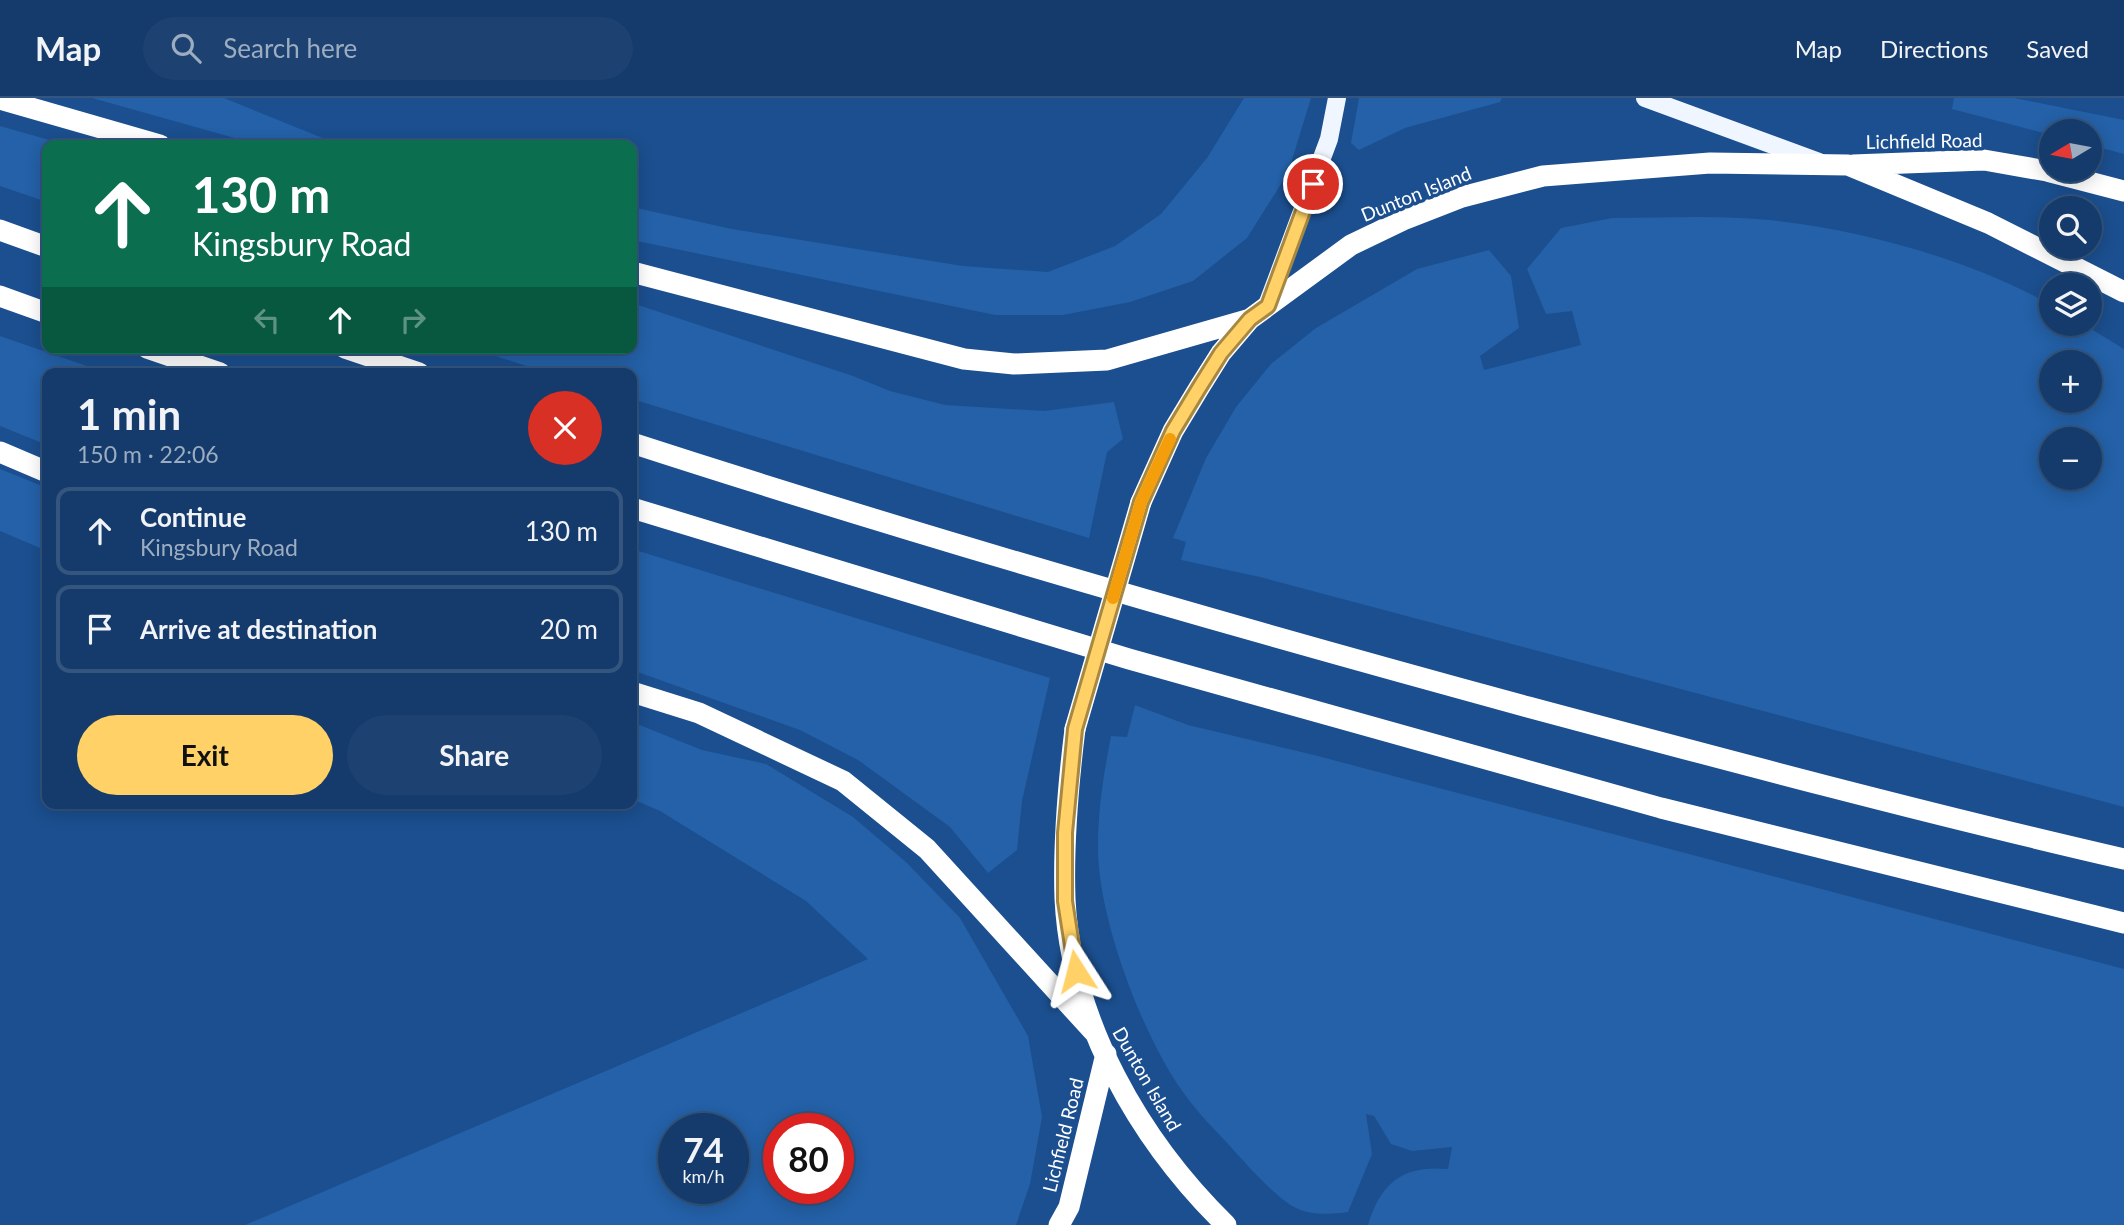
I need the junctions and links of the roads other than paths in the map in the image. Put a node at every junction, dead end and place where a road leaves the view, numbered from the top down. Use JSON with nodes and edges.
{"nodes":[{"id":1,"x":1337,"y":98,"type":"edge"},
{"id":2,"x":1645,"y":98,"type":"edge"},
{"id":3,"x":0,"y":99,"type":"edge"},
{"id":4,"x":143,"y":140,"type":"edge"},
{"id":5,"x":1823,"y":163,"type":"junction"},
{"id":6,"x":1848,"y":165,"type":"junction"},
{"id":7,"x":2124,"y":191,"type":"edge"},
{"id":8,"x":0,"y":230,"type":"edge"},
{"id":9,"x":42,"y":245,"type":"edge"},
{"id":10,"x":637,"y":272,"type":"edge"},
{"id":11,"x":2124,"y":292,"type":"edge"},
{"id":12,"x":0,"y":296,"type":"edge"},
{"id":13,"x":1268,"y":306,"type":"junction"},
{"id":14,"x":42,"y":311,"type":"edge"},
{"id":15,"x":1250,"y":319,"type":"junction"},
{"id":16,"x":165,"y":354,"type":"edge"},
{"id":17,"x":363,"y":354,"type":"edge"},
{"id":18,"x":205,"y":368,"type":"edge"},
{"id":19,"x":404,"y":368,"type":"edge"},
{"id":20,"x":637,"y":445,"type":"edge"},
{"id":21,"x":0,"y":452,"type":"edge"},
{"id":22,"x":42,"y":470,"type":"edge"},
{"id":23,"x":637,"y":510,"type":"edge"},
{"id":24,"x":637,"y":694,"type":"edge"},
{"id":25,"x":2124,"y":859,"type":"edge"},
{"id":26,"x":2124,"y":923,"type":"edge"},
{"id":27,"x":1094,"y":1032,"type":"junction"},
{"id":28,"x":1106,"y":1054,"type":"junction"},
{"id":29,"x":1059,"y":1225,"type":"edge"},
{"id":30,"x":1226,"y":1225,"type":"edge"}],
"edges":[{"from":1,"to":13,"type":"main road"},
{"from":2,"to":5,"type":"main road"},
{"from":3,"to":4,"type":"highway"},
{"from":5,"to":6,"type":"highway","name":"Dunton Island"},
{"from":5,"to":13,"type":"highway","name":"Dunton Island"},
{"from":6,"to":7,"type":"highway","name":"Lichfield Road"},
{"from":6,"to":11,"type":"highway","name":"Dunton Island"},
{"from":8,"to":9,"type":"highway"},
{"from":10,"to":15,"type":"highway"},
{"from":12,"to":14,"type":"highway"},
{"from":13,"to":15,"type":"highway","name":"Dunton Island"},
{"from":15,"to":27,"type":"highway","name":"Dunton Island","bridge":true},
{"from":16,"to":18,"type":"highway"},
{"from":17,"to":19,"type":"highway"},
{"from":20,"to":25,"type":"highway"},
{"from":21,"to":22,"type":"highway"},
{"from":23,"to":26,"type":"highway"},
{"from":24,"to":27,"type":"highway"},
{"from":27,"to":28,"type":"highway","name":"Dunton Island"},
{"from":28,"to":29,"type":"highway","name":"Lichfield Road"},
{"from":28,"to":30,"type":"highway","name":"Dunton Island"}]}
